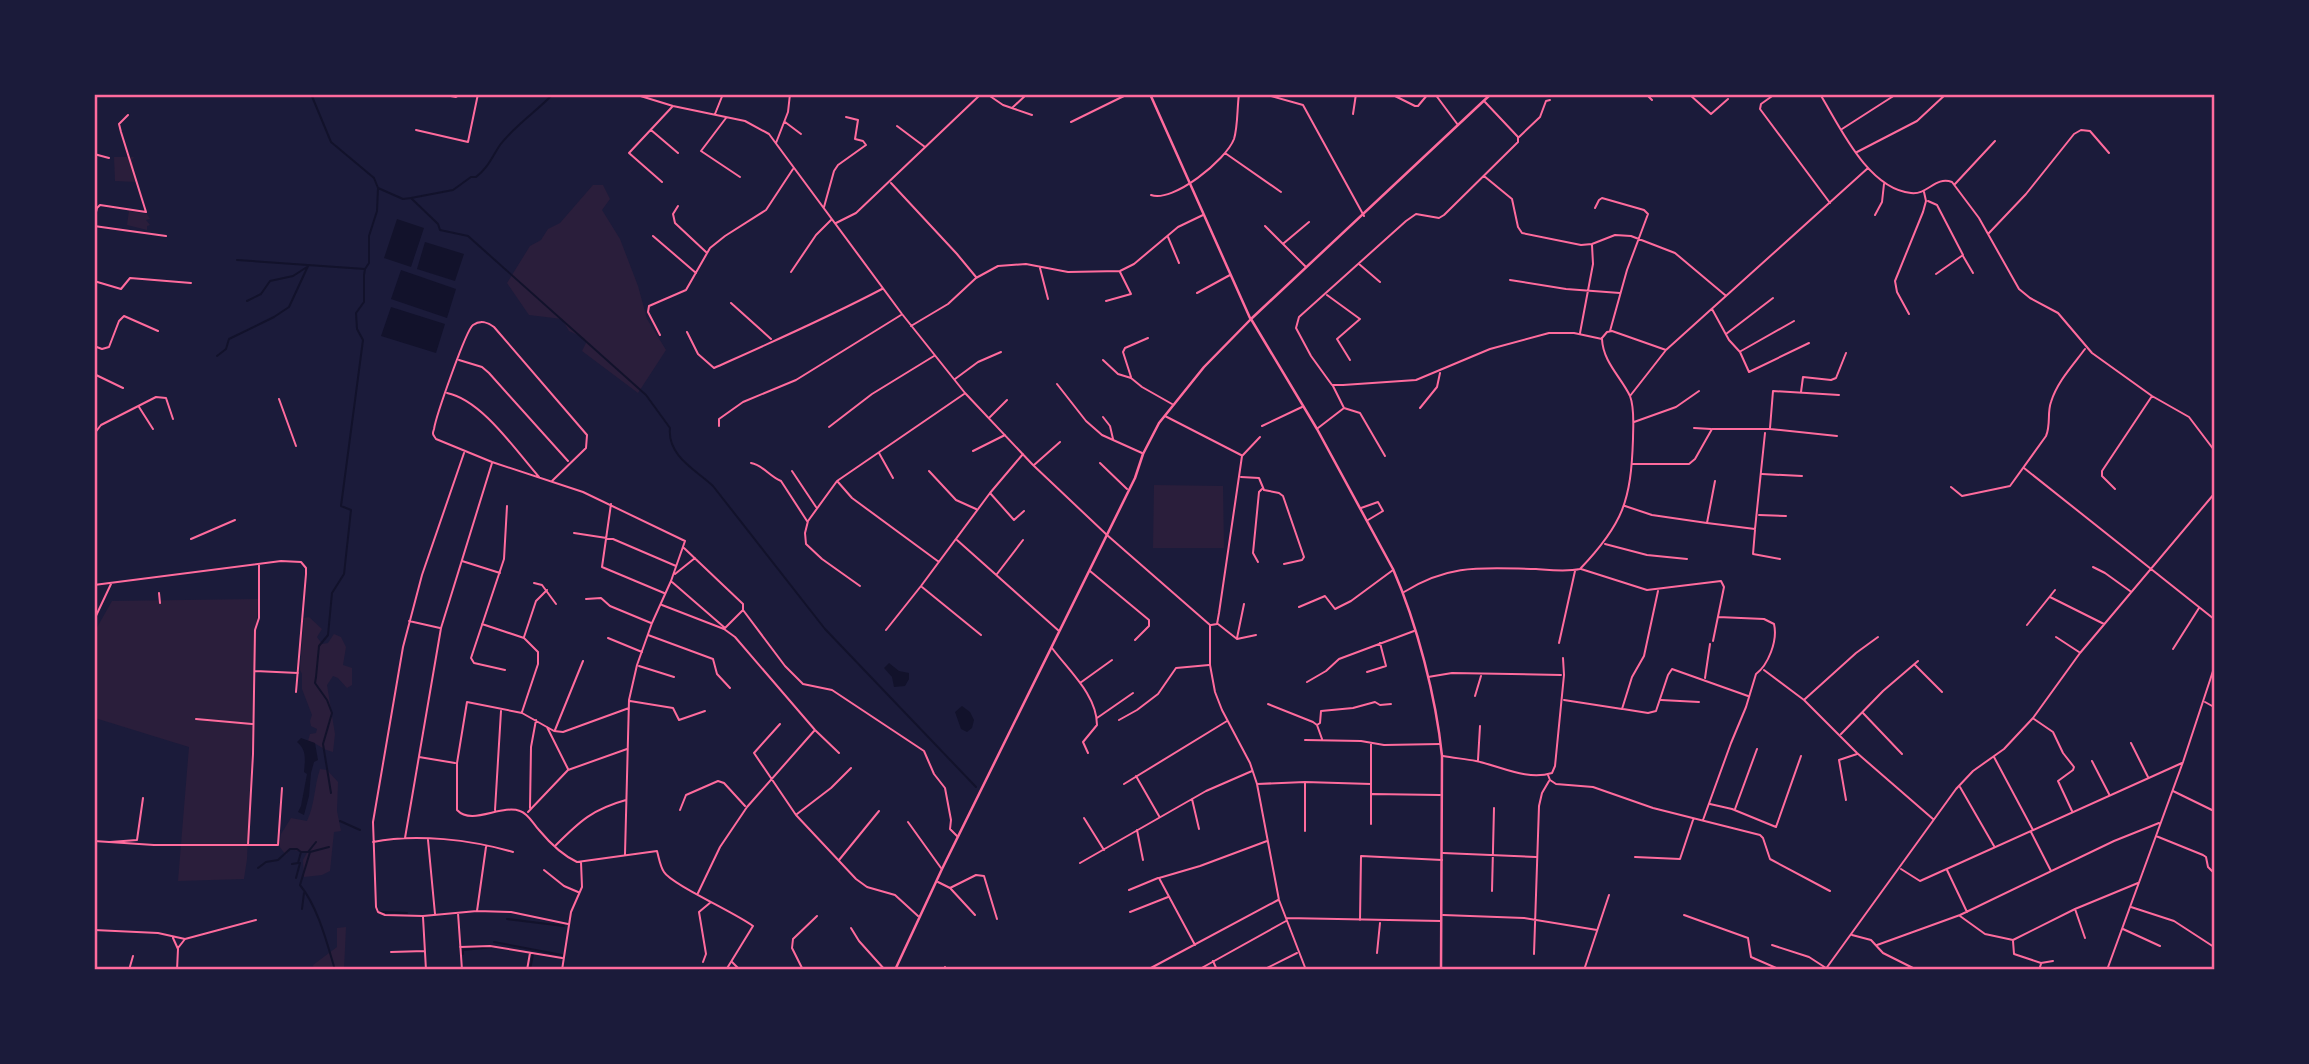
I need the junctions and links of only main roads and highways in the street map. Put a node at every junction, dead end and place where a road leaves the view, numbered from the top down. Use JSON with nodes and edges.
{"nodes":[{"id":1,"x":1150,"y":94,"type":"edge"},
{"id":2,"x":1491,"y":94,"type":"edge"},
{"id":3,"x":1251,"y":320,"type":"junction"},
{"id":4,"x":895,"y":970,"type":"edge"},
{"id":5,"x":1441,"y":970,"type":"edge"}],
"edges":[{"from":1,"to":3,"type":"main road"},
{"from":2,"to":3,"type":"main road"},
{"from":3,"to":4,"type":"main road"},
{"from":3,"to":5,"type":"main road"}]}
